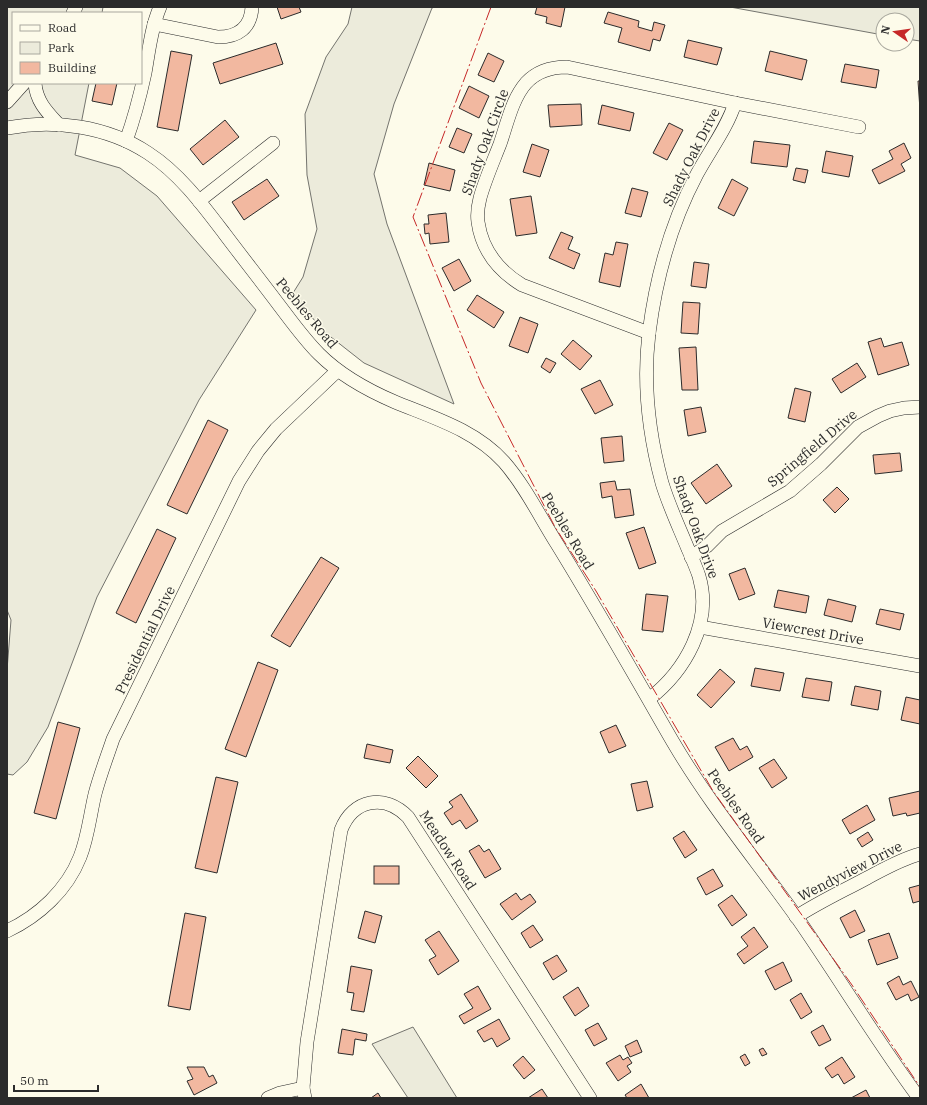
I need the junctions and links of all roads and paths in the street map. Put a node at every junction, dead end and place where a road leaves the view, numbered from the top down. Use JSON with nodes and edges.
{"nodes":[{"id":1,"x":160,"y":7,"type":"edge"},
{"id":2,"x":252,"y":7,"type":"edge"},
{"id":3,"x":154,"y":24,"type":"junction"},
{"id":4,"x":142,"y":82,"type":"edge"},
{"id":5,"x":23,"y":84,"type":"edge"},
{"id":6,"x":35,"y":84,"type":"edge"},
{"id":7,"x":142,"y":84,"type":"edge"},
{"id":8,"x":7,"y":102,"type":"edge"},
{"id":9,"x":735,"y":103,"type":"junction"},
{"id":10,"x":59,"y":124,"type":"junction"},
{"id":11,"x":859,"y":127,"type":"dead end"},
{"id":12,"x":7,"y":128,"type":"edge"},
{"id":13,"x":126,"y":141,"type":"junction"},
{"id":14,"x":273,"y":143,"type":"dead end"},
{"id":15,"x":199,"y":201,"type":"junction"},
{"id":16,"x":649,"y":333,"type":"junction"},
{"id":17,"x":337,"y":371,"type":"junction"},
{"id":18,"x":920,"y":407,"type":"edge"},
{"id":19,"x":691,"y":557,"type":"junction"},
{"id":20,"x":700,"y":627,"type":"junction"},
{"id":21,"x":920,"y":666,"type":"edge"},
{"id":22,"x":648,"y":699,"type":"junction"},
{"id":23,"x":920,"y":854,"type":"edge"},
{"id":24,"x":796,"y":917,"type":"junction"},
{"id":25,"x":7,"y":931,"type":"edge"},
{"id":26,"x":304,"y":1093,"type":"edge"},
{"id":27,"x":281,"y":1095,"type":"edge"},
{"id":28,"x":268,"y":1098,"type":"edge"},
{"id":29,"x":590,"y":1098,"type":"edge"},
{"id":30,"x":919,"y":1098,"type":"edge"}],
"edges":[{"from":1,"to":3,"type":"street"},
{"from":2,"to":3,"type":"street"},
{"from":3,"to":4,"type":"street"},
{"from":5,"to":8,"type":"street"},
{"from":6,"to":10,"type":"street"},
{"from":7,"to":13,"type":"street"},
{"from":9,"to":11,"type":"street","name":"Shady Oak Circle"},
{"from":9,"to":16,"type":"street","name":"Shady Oak Drive"},
{"from":9,"to":16,"type":"street","name":"Shady Oak Circle"},
{"from":10,"to":12,"type":"street","name":"Peebles Road"},
{"from":10,"to":13,"type":"street","name":"Peebles Road"},
{"from":13,"to":15,"type":"street","name":"Peebles Road"},
{"from":14,"to":15,"type":"street"},
{"from":15,"to":17,"type":"street","name":"Peebles Road"},
{"from":16,"to":19,"type":"street","name":"Shady Oak Drive"},
{"from":17,"to":22,"type":"street","name":"Peebles Road"},
{"from":17,"to":25,"type":"street","name":"Presidential Drive"},
{"from":18,"to":19,"type":"street","name":"Springfield Drive"},
{"from":19,"to":20,"type":"street","name":"Shady Oak Drive"},
{"from":20,"to":21,"type":"street","name":"Viewcrest Drive"},
{"from":20,"to":22,"type":"street","name":"Shady Oak Drive"},
{"from":22,"to":24,"type":"street","name":"Peebles Road"},
{"from":23,"to":24,"type":"street","name":"Wendyview Drive"},
{"from":24,"to":30,"type":"street","name":"Peebles Road"},
{"from":26,"to":27,"type":"street"},
{"from":26,"to":29,"type":"street","name":"Meadow Road"},
{"from":27,"to":28,"type":"street"}]}
